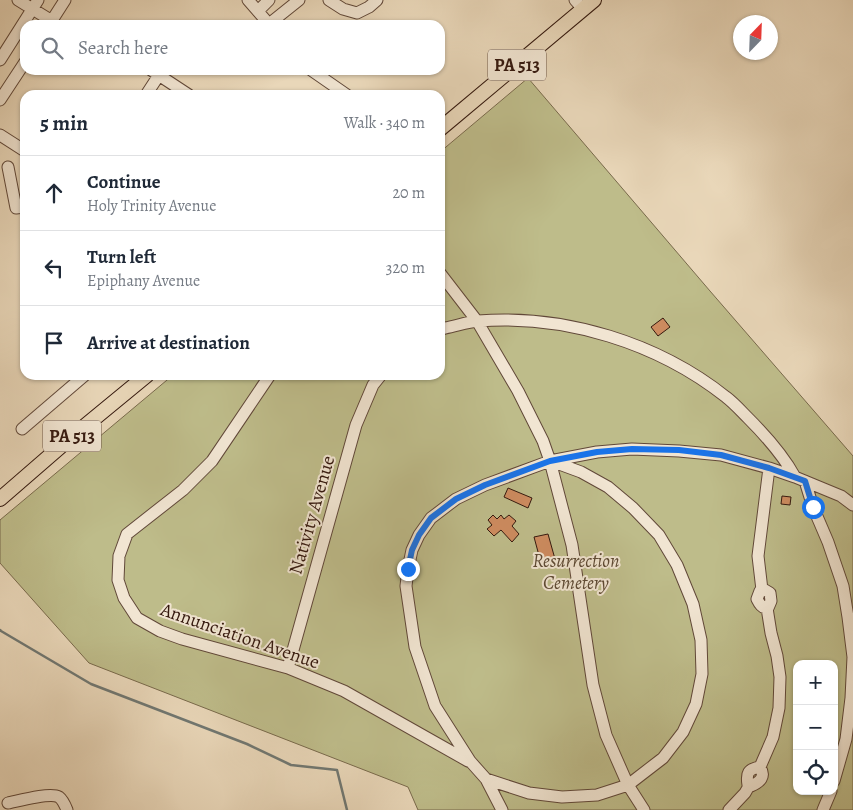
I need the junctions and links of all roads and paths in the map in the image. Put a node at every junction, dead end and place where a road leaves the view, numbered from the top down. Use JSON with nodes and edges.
{"nodes":[{"id":1,"x":18,"y":0,"type":"edge"},
{"id":2,"x":65,"y":0,"type":"edge"},
{"id":3,"x":248,"y":0,"type":"edge"},
{"id":4,"x":269,"y":0,"type":"edge"},
{"id":5,"x":299,"y":0,"type":"edge"},
{"id":6,"x":377,"y":0,"type":"edge"},
{"id":7,"x":594,"y":0,"type":"edge"},
{"id":8,"x":335,"y":1,"type":"edge"},
{"id":9,"x":36,"y":5,"type":"edge"},
{"id":10,"x":579,"y":5,"type":"edge"},
{"id":11,"x":258,"y":11,"type":"junction"},
{"id":12,"x":26,"y":20,"type":"edge"},
{"id":13,"x":48,"y":20,"type":"edge"},
{"id":14,"x":52,"y":20,"type":"edge"},
{"id":15,"x":266,"y":20,"type":"edge"},
{"id":16,"x":275,"y":20,"type":"edge"},
{"id":17,"x":20,"y":29,"type":"edge"},
{"id":18,"x":0,"y":60,"type":"edge"},
{"id":19,"x":20,"y":70,"type":"edge"},
{"id":20,"x":154,"y":75,"type":"edge"},
{"id":21,"x":158,"y":75,"type":"edge"},
{"id":22,"x":319,"y":75,"type":"edge"},
{"id":23,"x":148,"y":90,"type":"edge"},
{"id":24,"x":181,"y":90,"type":"edge"},
{"id":25,"x":340,"y":90,"type":"edge"},
{"id":26,"x":0,"y":100,"type":"edge"},
{"id":27,"x":445,"y":125,"type":"edge"},
{"id":28,"x":0,"y":135,"type":"edge"},
{"id":29,"x":20,"y":147,"type":"edge"},
{"id":30,"x":8,"y":167,"type":"dead end"},
{"id":31,"x":20,"y":208,"type":"edge"},
{"id":32,"x":445,"y":280,"type":"edge"},
{"id":33,"x":477,"y":321,"type":"junction"},
{"id":34,"x":445,"y":328,"type":"edge"},
{"id":35,"x":79,"y":380,"type":"edge"},
{"id":36,"x":141,"y":380,"type":"edge"},
{"id":37,"x":267,"y":380,"type":"edge"},
{"id":38,"x":376,"y":380,"type":"edge"},
{"id":39,"x":22,"y":429,"type":"dead end"},
{"id":40,"x":550,"y":461,"type":"junction"},
{"id":41,"x":769,"y":468,"type":"junction"},
{"id":42,"x":800,"y":479,"type":"junction"},
{"id":43,"x":0,"y":499,"type":"edge"},
{"id":44,"x":853,"y":504,"type":"edge"},
{"id":45,"x":288,"y":668,"type":"junction"},
{"id":46,"x":470,"y":761,"type":"junction"},
{"id":47,"x":838,"y":768,"type":"edge"},
{"id":48,"x":486,"y":779,"type":"junction"},
{"id":49,"x":628,"y":785,"type":"junction"},
{"id":50,"x":829,"y":795,"type":"edge"},
{"id":51,"x":5,"y":802,"type":"edge"},
{"id":52,"x":67,"y":810,"type":"edge"},
{"id":53,"x":502,"y":810,"type":"edge"},
{"id":54,"x":644,"y":810,"type":"edge"},
{"id":55,"x":729,"y":810,"type":"edge"},
{"id":56,"x":823,"y":810,"type":"edge"}],
"edges":[{"from":1,"to":9,"type":"street"},
{"from":2,"to":14,"type":"street"},
{"from":3,"to":11,"type":"street"},
{"from":4,"to":11,"type":"street"},
{"from":5,"to":16,"type":"street"},
{"from":6,"to":8,"type":"street"},
{"from":7,"to":10,"type":"main road","number":"PA 513"},
{"from":9,"to":12,"type":"street"},
{"from":9,"to":13,"type":"street"},
{"from":10,"to":27,"type":"main road","number":"PA 513"},
{"from":11,"to":15,"type":"street"},
{"from":17,"to":18,"type":"street"},
{"from":19,"to":26,"type":"street"},
{"from":20,"to":23,"type":"street"},
{"from":21,"to":24,"type":"street"},
{"from":22,"to":25,"type":"street"},
{"from":28,"to":29,"type":"street"},
{"from":30,"to":31,"type":"street"},
{"from":32,"to":33,"type":"street"},
{"from":33,"to":34,"type":"street"},
{"from":33,"to":40,"type":"street"},
{"from":33,"to":42,"type":"street"},
{"from":35,"to":39,"type":"street"},
{"from":36,"to":43,"type":"main road","number":"PA 513"},
{"from":37,"to":45,"type":"street","name":"Annunciation Avenue"},
{"from":38,"to":45,"type":"street","name":"Nativity Avenue"},
{"from":40,"to":41,"type":"street"},
{"from":40,"to":46,"type":"street"},
{"from":40,"to":49,"type":"street"},
{"from":40,"to":49,"type":"street"},
{"from":41,"to":42,"type":"street"},
{"from":41,"to":55,"type":"street"},
{"from":42,"to":44,"type":"street"},
{"from":42,"to":47,"type":"street"},
{"from":45,"to":46,"type":"street","name":"Annunciation Avenue"},
{"from":46,"to":48,"type":"street"},
{"from":48,"to":49,"type":"street"},
{"from":48,"to":53,"type":"street"},
{"from":49,"to":54,"type":"street"},
{"from":50,"to":56,"type":"street"},
{"from":51,"to":52,"type":"street"}]}
